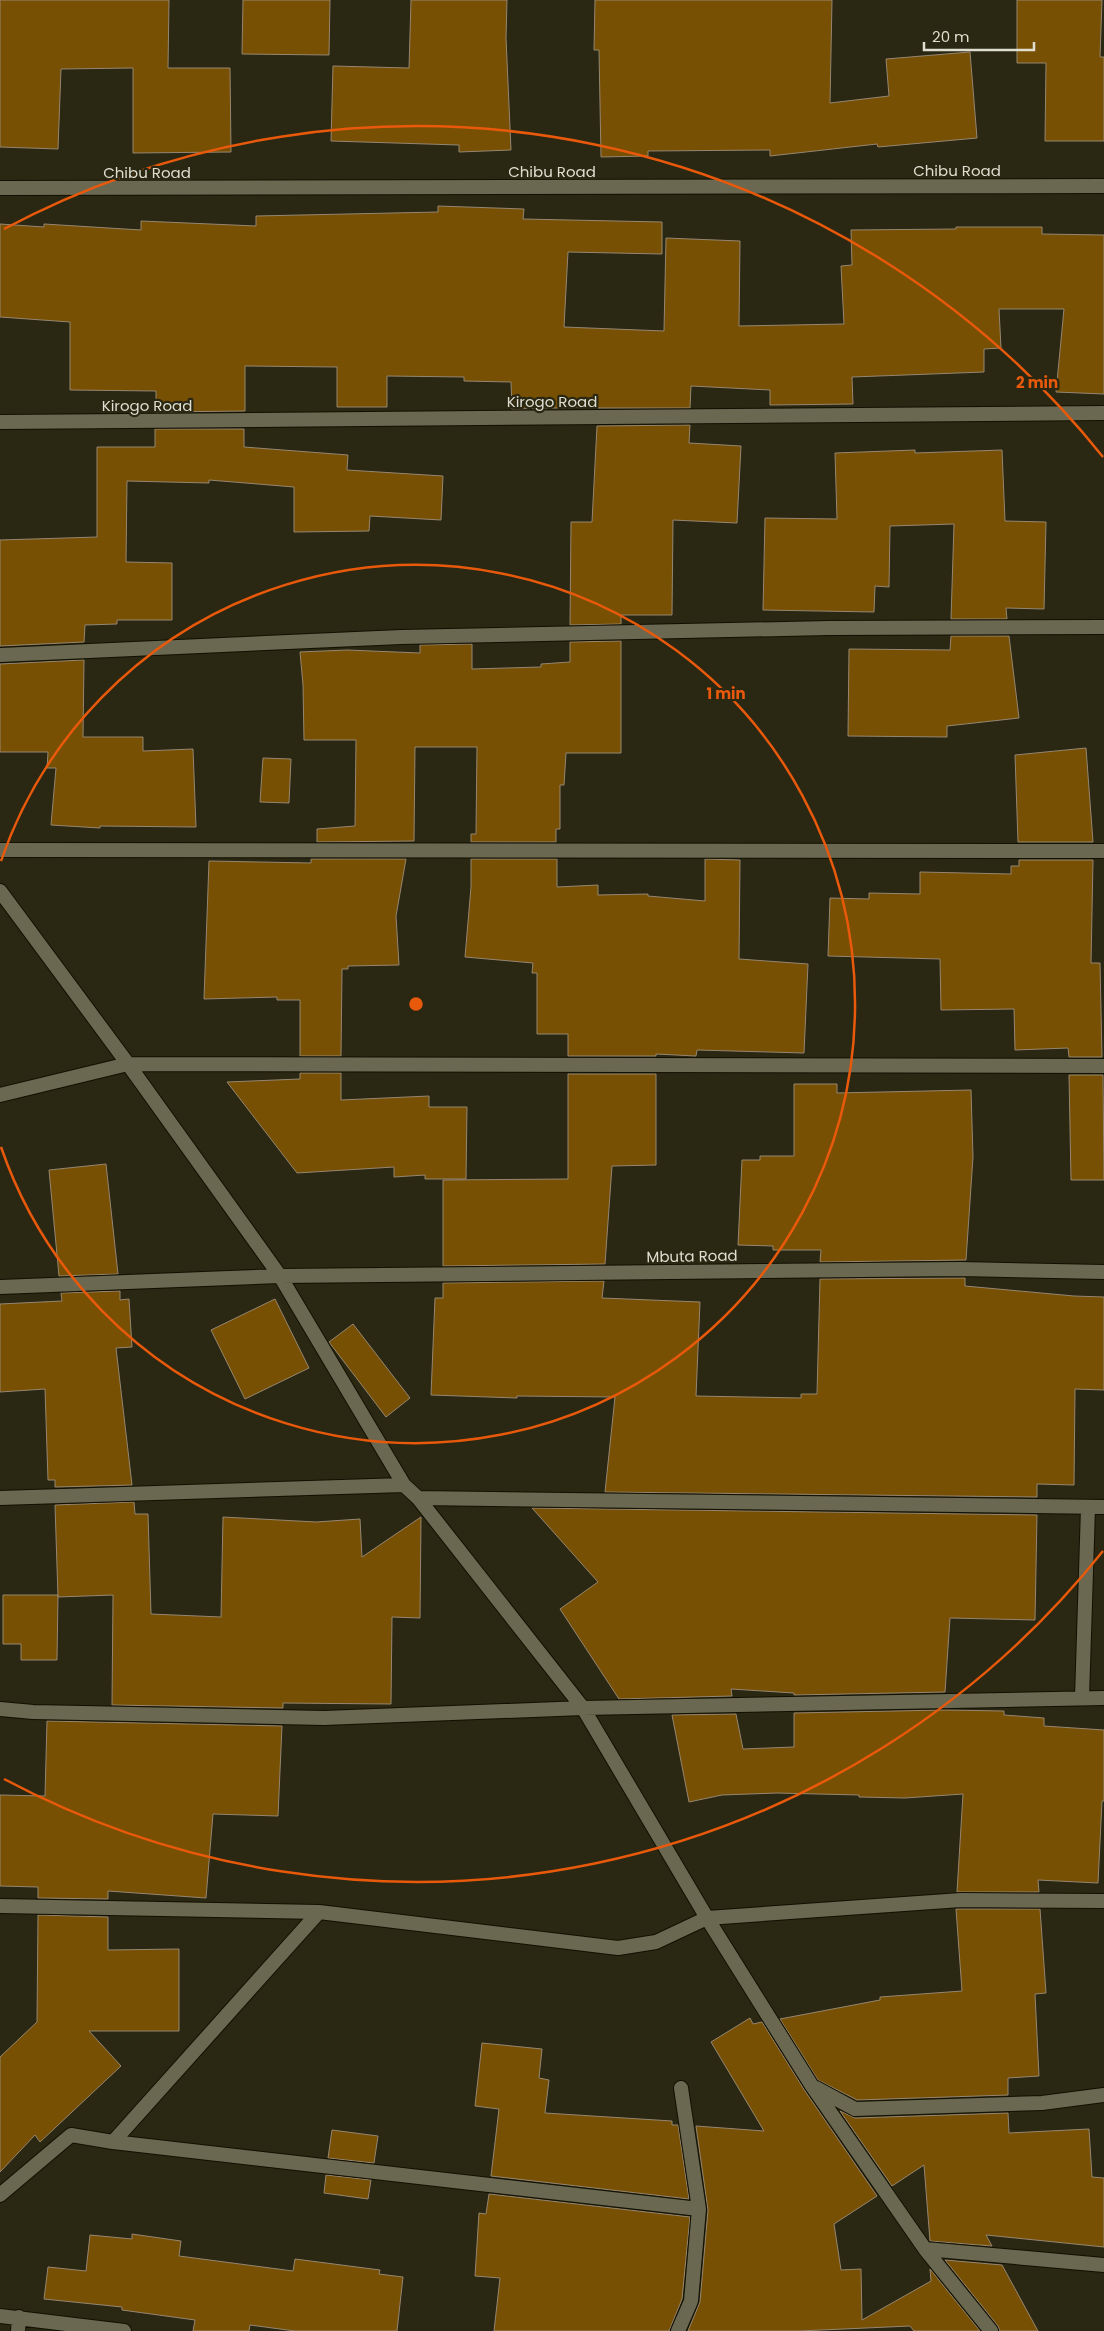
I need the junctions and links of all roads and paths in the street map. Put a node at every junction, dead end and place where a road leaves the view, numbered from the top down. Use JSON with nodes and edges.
{"nodes":[{"id":1,"x":1104,"y":186,"type":"edge"},
{"id":2,"x":0,"y":188,"type":"edge"},
{"id":3,"x":1104,"y":413,"type":"edge"},
{"id":4,"x":0,"y":422,"type":"edge"},
{"id":5,"x":1104,"y":627,"type":"edge"},
{"id":6,"x":0,"y":655,"type":"edge"},
{"id":7,"x":0,"y":850,"type":"edge"},
{"id":8,"x":1104,"y":851,"type":"edge"},
{"id":9,"x":0,"y":891,"type":"edge"},
{"id":10,"x":128,"y":1064,"type":"junction"},
{"id":11,"x":1104,"y":1066,"type":"edge"},
{"id":12,"x":0,"y":1095,"type":"edge"},
{"id":13,"x":1104,"y":1272,"type":"edge"},
{"id":14,"x":280,"y":1276,"type":"junction"},
{"id":15,"x":0,"y":1287,"type":"edge"},
{"id":16,"x":404,"y":1484,"type":"junction"},
{"id":17,"x":0,"y":1498,"type":"edge"},
{"id":18,"x":418,"y":1498,"type":"junction"},
{"id":19,"x":1088,"y":1508,"type":"junction"},
{"id":20,"x":1104,"y":1508,"type":"edge"},
{"id":21,"x":1082,"y":1698,"type":"junction"},
{"id":22,"x":1104,"y":1698,"type":"edge"},
{"id":23,"x":583,"y":1708,"type":"junction"},
{"id":24,"x":0,"y":1709,"type":"edge"},
{"id":25,"x":1104,"y":1901,"type":"edge"},
{"id":26,"x":0,"y":1906,"type":"edge"},
{"id":27,"x":319,"y":1912,"type":"junction"},
{"id":28,"x":707,"y":1918,"type":"junction"},
{"id":29,"x":812,"y":2086,"type":"junction"},
{"id":30,"x":681,"y":2088,"type":"dead end"},
{"id":31,"x":1104,"y":2095,"type":"edge"},
{"id":32,"x":113,"y":2142,"type":"junction"},
{"id":33,"x":0,"y":2195,"type":"edge"},
{"id":34,"x":699,"y":2209,"type":"junction"},
{"id":35,"x":926,"y":2249,"type":"junction"},
{"id":36,"x":1104,"y":2265,"type":"edge"},
{"id":37,"x":0,"y":2316,"type":"edge"},
{"id":38,"x":18,"y":2324,"type":"edge"},
{"id":39,"x":124,"y":2331,"type":"edge"},
{"id":40,"x":678,"y":2331,"type":"edge"},
{"id":41,"x":991,"y":2331,"type":"edge"}],
"edges":[{"from":1,"to":2,"type":"street","name":"Chibu Road"},
{"from":3,"to":4,"type":"street","name":"Kirogo Road"},
{"from":5,"to":6,"type":"street"},
{"from":7,"to":8,"type":"street"},
{"from":9,"to":10,"type":"street"},
{"from":10,"to":11,"type":"street"},
{"from":10,"to":12,"type":"street"},
{"from":10,"to":14,"type":"street"},
{"from":13,"to":14,"type":"street","name":"Mbuta Road"},
{"from":14,"to":15,"type":"street","name":"Mbuta Road"},
{"from":14,"to":16,"type":"street"},
{"from":16,"to":17,"type":"street"},
{"from":16,"to":18,"type":"street"},
{"from":18,"to":19,"type":"street"},
{"from":18,"to":23,"type":"street"},
{"from":19,"to":20,"type":"street"},
{"from":19,"to":21,"type":"street"},
{"from":21,"to":22,"type":"street"},
{"from":21,"to":23,"type":"street"},
{"from":23,"to":24,"type":"street"},
{"from":23,"to":28,"type":"street"},
{"from":25,"to":28,"type":"street"},
{"from":26,"to":27,"type":"street"},
{"from":27,"to":28,"type":"street"},
{"from":27,"to":32,"type":"street"},
{"from":28,"to":29,"type":"street"},
{"from":29,"to":31,"type":"street"},
{"from":29,"to":35,"type":"street"},
{"from":30,"to":34,"type":"street"},
{"from":32,"to":33,"type":"street"},
{"from":32,"to":34,"type":"street"},
{"from":34,"to":40,"type":"street"},
{"from":35,"to":36,"type":"street"},
{"from":35,"to":41,"type":"street"},
{"from":37,"to":38,"type":"street"},
{"from":38,"to":39,"type":"street"}]}
